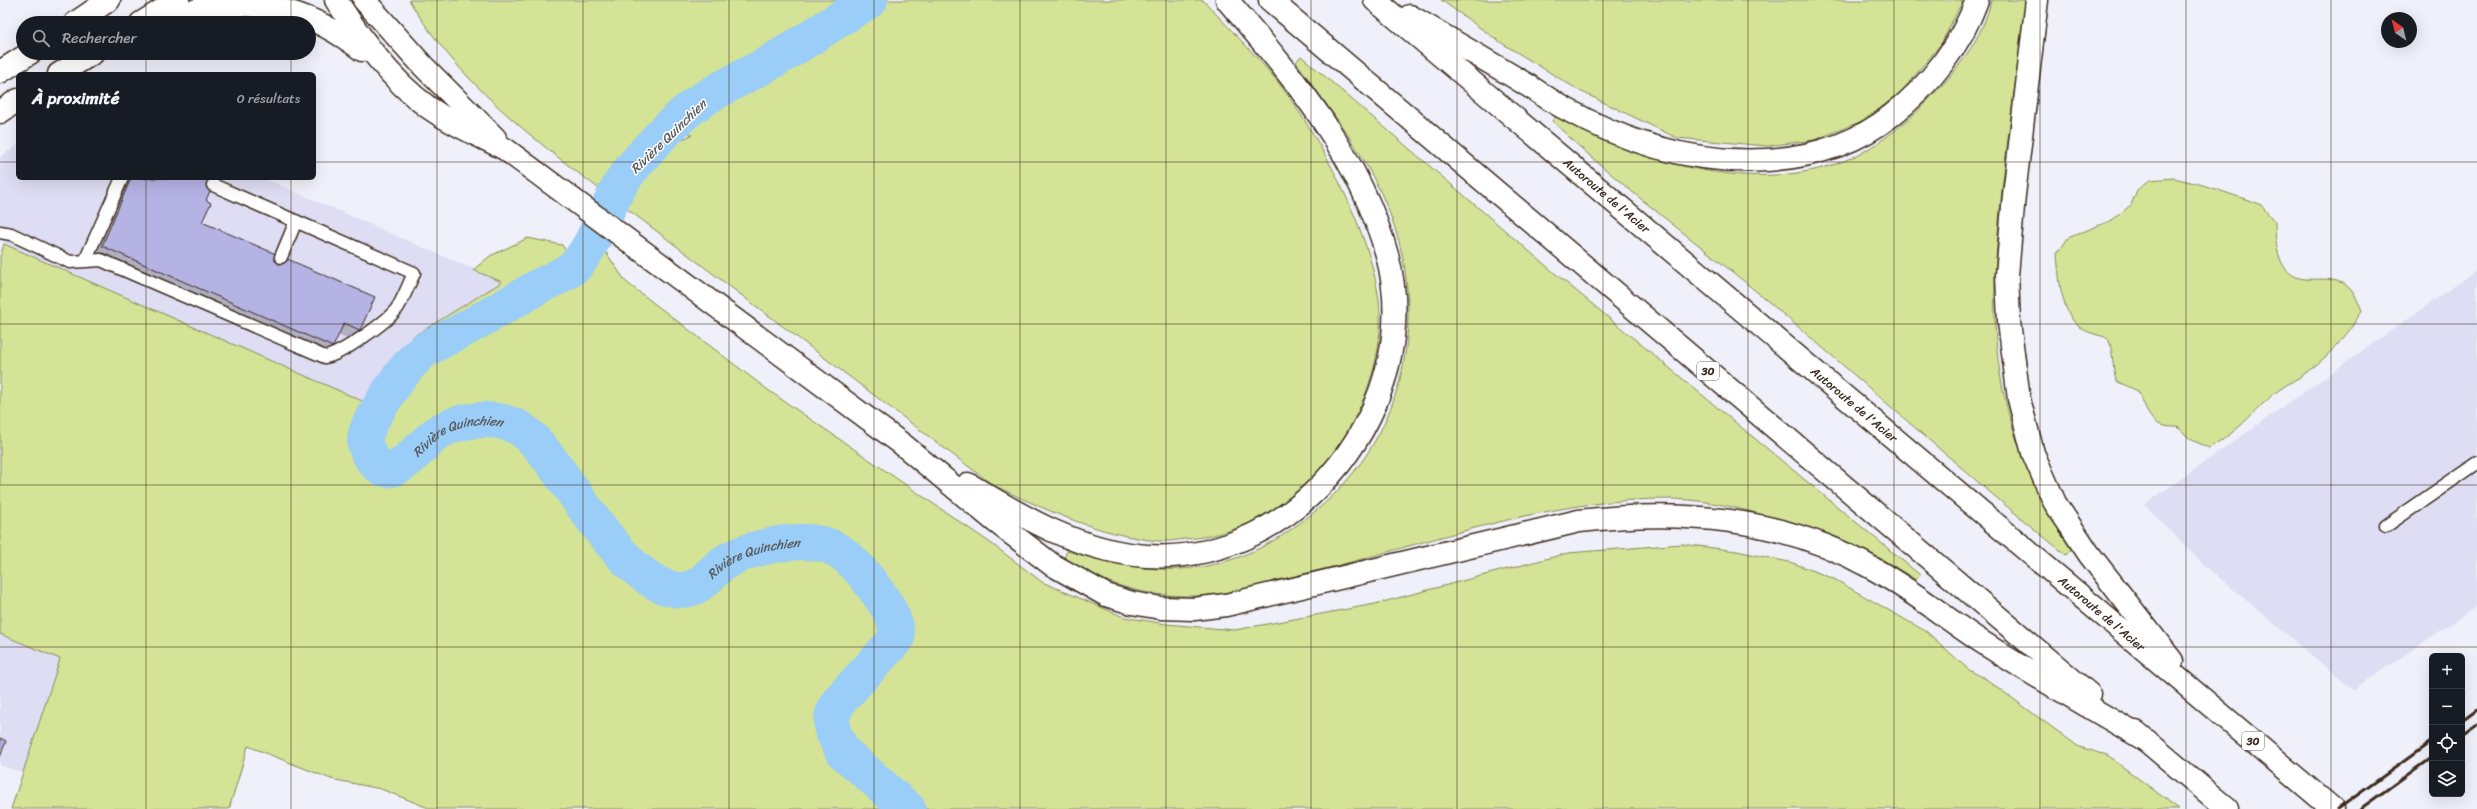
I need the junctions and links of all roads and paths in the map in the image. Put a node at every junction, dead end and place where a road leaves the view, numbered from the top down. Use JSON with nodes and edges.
{"nodes":[{"id":1,"x":109,"y":0,"type":"edge"},
{"id":2,"x":178,"y":0,"type":"edge"},
{"id":3,"x":336,"y":0,"type":"edge"},
{"id":4,"x":364,"y":0,"type":"edge"},
{"id":5,"x":1227,"y":0,"type":"edge"},
{"id":6,"x":1270,"y":0,"type":"edge"},
{"id":7,"x":1375,"y":0,"type":"edge"},
{"id":8,"x":1383,"y":0,"type":"edge"},
{"id":9,"x":1977,"y":0,"type":"edge"},
{"id":10,"x":2038,"y":0,"type":"edge"},
{"id":11,"x":85,"y":16,"type":"edge"},
{"id":12,"x":152,"y":16,"type":"edge"},
{"id":13,"x":183,"y":16,"type":"edge"},
{"id":14,"x":312,"y":16,"type":"edge"},
{"id":15,"x":316,"y":18,"type":"edge"},
{"id":16,"x":19,"y":60,"type":"edge"},
{"id":17,"x":82,"y":60,"type":"edge"},
{"id":18,"x":0,"y":72,"type":"edge"},
{"id":19,"x":62,"y":72,"type":"edge"},
{"id":20,"x":391,"y":72,"type":"junction"},
{"id":21,"x":16,"y":101,"type":"edge"},
{"id":22,"x":0,"y":112,"type":"edge"},
{"id":23,"x":506,"y":149,"type":"junction"},
{"id":24,"x":121,"y":180,"type":"edge"},
{"id":25,"x":213,"y":185,"type":"dead end"},
{"id":26,"x":296,"y":221,"type":"junction"},
{"id":27,"x":0,"y":232,"type":"edge"},
{"id":28,"x":281,"y":256,"type":"dead end"},
{"id":29,"x":85,"y":261,"type":"junction"},
{"id":30,"x":902,"y":444,"type":"junction"},
{"id":31,"x":2477,"y":463,"type":"edge"},
{"id":32,"x":2386,"y":526,"type":"dead end"},
{"id":33,"x":2197,"y":694,"type":"junction"},
{"id":34,"x":2146,"y":741,"type":"junction"},
{"id":35,"x":2227,"y":809,"type":"edge"},
{"id":36,"x":2333,"y":809,"type":"edge"}],
"edges":[{"from":1,"to":11,"type":"main road"},
{"from":2,"to":12,"type":"main road"},
{"from":3,"to":20,"type":"main road"},
{"from":4,"to":23,"type":"main road"},
{"from":5,"to":30,"type":"main road"},
{"from":6,"to":34,"type":"main road","number":"30"},
{"from":7,"to":33,"type":"main road","name":"Autoroute de l'Acier","number":"30"},
{"from":8,"to":9,"type":"main road"},
{"from":10,"to":33,"type":"main road"},
{"from":13,"to":14,"type":"main road"},
{"from":15,"to":20,"type":"main road"},
{"from":16,"to":18,"type":"main road"},
{"from":17,"to":19,"type":"main road"},
{"from":20,"to":23,"type":"main road"},
{"from":21,"to":22,"type":"main road"},
{"from":23,"to":30,"type":"main road"},
{"from":24,"to":29,"type":"lane"},
{"from":25,"to":26,"type":"lane"},
{"from":26,"to":28,"type":"lane"},
{"from":26,"to":29,"type":"lane"},
{"from":27,"to":29,"type":"lane"},
{"from":30,"to":34,"type":"main road"},
{"from":31,"to":32,"type":"lane"},
{"from":33,"to":36,"type":"main road","name":"Autoroute de l'Acier","number":"30"},
{"from":34,"to":35,"type":"main road","number":"30"}]}
